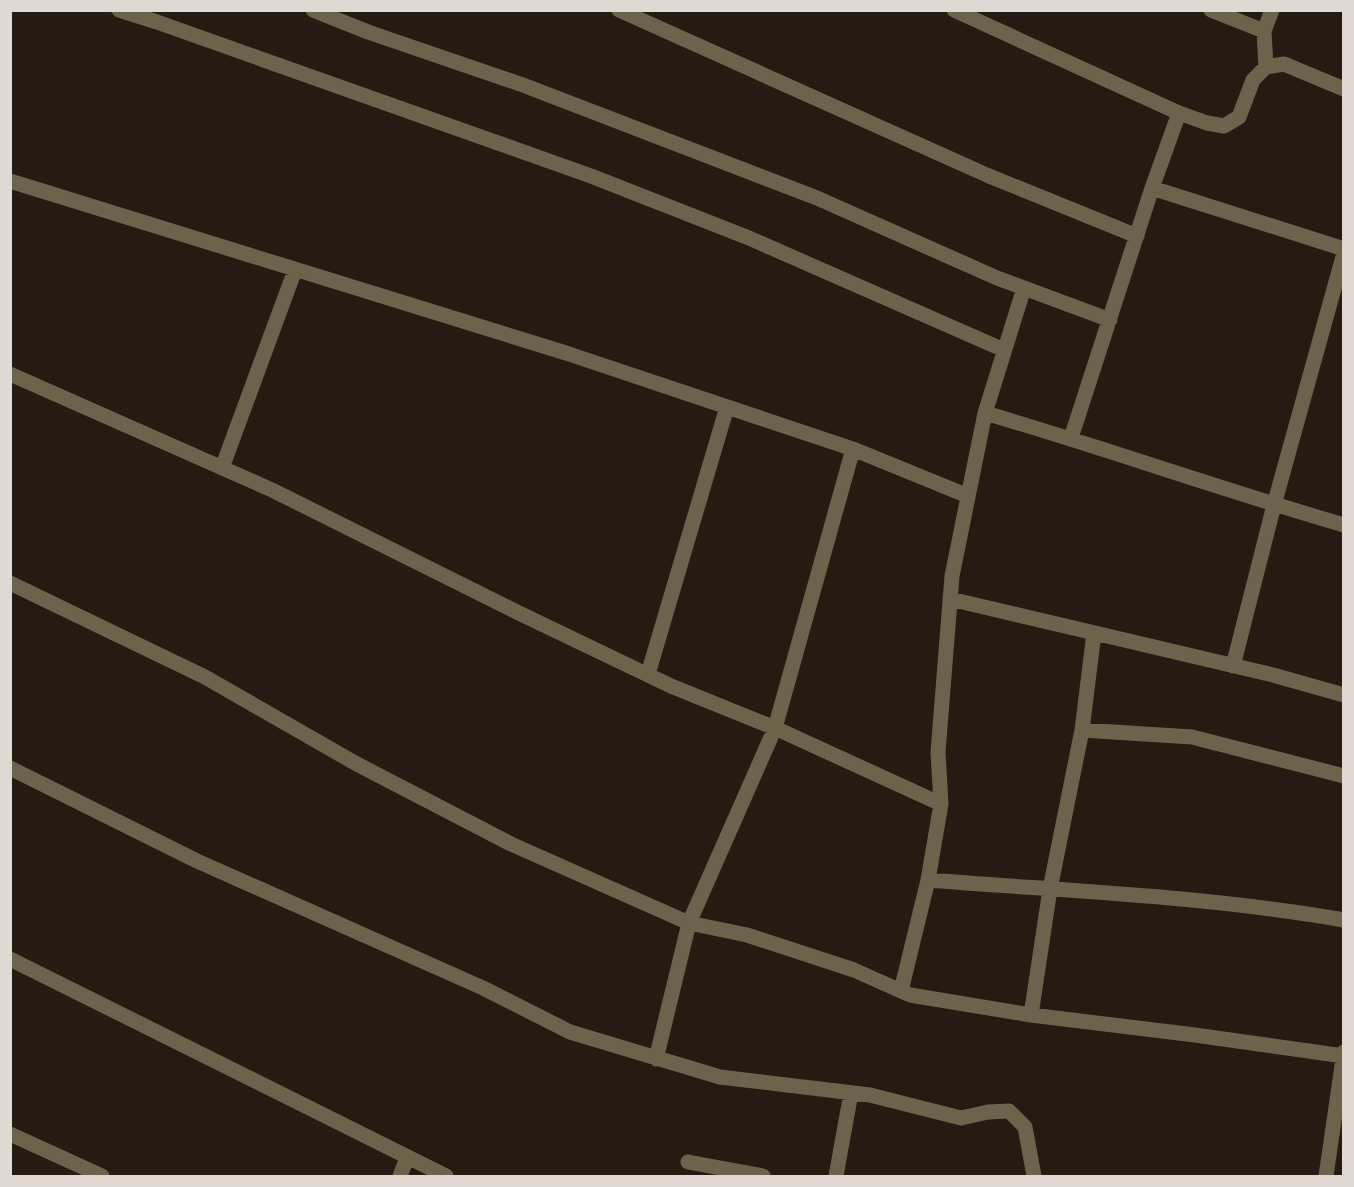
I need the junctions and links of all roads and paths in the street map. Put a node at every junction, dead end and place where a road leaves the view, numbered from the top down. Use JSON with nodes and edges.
{"nodes":[{"id":1,"x":119,"y":10,"type":"edge"},
{"id":2,"x":313,"y":10,"type":"edge"},
{"id":3,"x":619,"y":10,"type":"edge"},
{"id":4,"x":954,"y":10,"type":"edge"},
{"id":5,"x":1211,"y":10,"type":"edge"},
{"id":6,"x":1272,"y":10,"type":"edge"},
{"id":7,"x":1264,"y":31,"type":"junction"},
{"id":8,"x":1266,"y":67,"type":"junction"},
{"id":9,"x":1344,"y":89,"type":"edge"},
{"id":10,"x":1179,"y":113,"type":"junction"},
{"id":11,"x":10,"y":181,"type":"edge"},
{"id":12,"x":1152,"y":188,"type":"junction"},
{"id":13,"x":1137,"y":236,"type":"junction"},
{"id":14,"x":1344,"y":251,"type":"edge"},
{"id":15,"x":295,"y":270,"type":"junction"},
{"id":16,"x":1024,"y":288,"type":"junction"},
{"id":17,"x":1110,"y":320,"type":"junction"},
{"id":18,"x":1004,"y":350,"type":"junction"},
{"id":19,"x":10,"y":374,"type":"edge"},
{"id":20,"x":727,"y":407,"type":"junction"},
{"id":21,"x":985,"y":413,"type":"junction"},
{"id":22,"x":1071,"y":438,"type":"junction"},
{"id":23,"x":853,"y":449,"type":"junction"},
{"id":24,"x":222,"y":468,"type":"junction"},
{"id":25,"x":968,"y":496,"type":"junction"},
{"id":26,"x":1274,"y":505,"type":"junction"},
{"id":27,"x":1344,"y":525,"type":"edge"},
{"id":28,"x":10,"y":584,"type":"edge"},
{"id":29,"x":950,"y":599,"type":"junction"},
{"id":30,"x":1094,"y":633,"type":"junction"},
{"id":31,"x":1233,"y":666,"type":"junction"},
{"id":32,"x":648,"y":674,"type":"junction"},
{"id":33,"x":1344,"y":695,"type":"edge"},
{"id":34,"x":775,"y":728,"type":"junction"},
{"id":35,"x":1082,"y":730,"type":"junction"},
{"id":36,"x":10,"y":768,"type":"edge"},
{"id":37,"x":1344,"y":776,"type":"edge"},
{"id":38,"x":941,"y":804,"type":"junction"},
{"id":39,"x":928,"y":880,"type":"junction"},
{"id":40,"x":1050,"y":890,"type":"junction"},
{"id":41,"x":1344,"y":920,"type":"edge"},
{"id":42,"x":688,"y":923,"type":"junction"},
{"id":43,"x":10,"y":959,"type":"edge"},
{"id":44,"x":901,"y":991,"type":"junction"},
{"id":45,"x":1030,"y":1016,"type":"junction"},
{"id":46,"x":1343,"y":1054,"type":"edge"},
{"id":47,"x":656,"y":1059,"type":"junction"},
{"id":48,"x":851,"y":1093,"type":"junction"},
{"id":49,"x":10,"y":1134,"type":"edge"},
{"id":50,"x":407,"y":1158,"type":"junction"},
{"id":51,"x":688,"y":1162,"type":"dead end"},
{"id":52,"x":102,"y":1176,"type":"edge"},
{"id":53,"x":400,"y":1176,"type":"edge"},
{"id":54,"x":446,"y":1176,"type":"edge"},
{"id":55,"x":764,"y":1176,"type":"edge"},
{"id":56,"x":836,"y":1176,"type":"edge"},
{"id":57,"x":1034,"y":1176,"type":"edge"},
{"id":58,"x":1326,"y":1176,"type":"edge"}],
"edges":[{"from":1,"to":18,"type":"street"},
{"from":2,"to":16,"type":"street"},
{"from":3,"to":13,"type":"street"},
{"from":4,"to":10,"type":"street"},
{"from":5,"to":7,"type":"street"},
{"from":6,"to":7,"type":"street"},
{"from":7,"to":8,"type":"street"},
{"from":8,"to":9,"type":"street"},
{"from":8,"to":10,"type":"street"},
{"from":10,"to":12,"type":"street"},
{"from":11,"to":15,"type":"street"},
{"from":12,"to":13,"type":"street"},
{"from":12,"to":14,"type":"street"},
{"from":13,"to":17,"type":"street"},
{"from":14,"to":26,"type":"street"},
{"from":15,"to":20,"type":"street"},
{"from":15,"to":24,"type":"street"},
{"from":16,"to":17,"type":"street"},
{"from":16,"to":18,"type":"street"},
{"from":17,"to":22,"type":"street"},
{"from":18,"to":21,"type":"street"},
{"from":19,"to":24,"type":"street"},
{"from":20,"to":23,"type":"street"},
{"from":20,"to":32,"type":"street"},
{"from":21,"to":22,"type":"street"},
{"from":21,"to":25,"type":"street"},
{"from":22,"to":26,"type":"street"},
{"from":23,"to":25,"type":"street"},
{"from":23,"to":34,"type":"street"},
{"from":24,"to":32,"type":"street"},
{"from":25,"to":29,"type":"street"},
{"from":26,"to":27,"type":"street"},
{"from":26,"to":31,"type":"street"},
{"from":28,"to":42,"type":"street"},
{"from":29,"to":30,"type":"street"},
{"from":29,"to":38,"type":"street"},
{"from":30,"to":31,"type":"street"},
{"from":30,"to":35,"type":"street"},
{"from":31,"to":33,"type":"street"},
{"from":32,"to":34,"type":"street"},
{"from":34,"to":38,"type":"street"},
{"from":34,"to":42,"type":"street"},
{"from":35,"to":37,"type":"street"},
{"from":35,"to":40,"type":"street"},
{"from":36,"to":47,"type":"street"},
{"from":38,"to":39,"type":"street"},
{"from":39,"to":40,"type":"street"},
{"from":39,"to":44,"type":"street"},
{"from":40,"to":41,"type":"street"},
{"from":40,"to":45,"type":"street"},
{"from":42,"to":44,"type":"street"},
{"from":42,"to":47,"type":"street"},
{"from":43,"to":50,"type":"street"},
{"from":44,"to":45,"type":"street"},
{"from":45,"to":46,"type":"street"},
{"from":46,"to":58,"type":"street"},
{"from":47,"to":48,"type":"street"},
{"from":48,"to":56,"type":"street"},
{"from":48,"to":57,"type":"street"},
{"from":49,"to":52,"type":"street"},
{"from":50,"to":53,"type":"street"},
{"from":50,"to":54,"type":"street"},
{"from":51,"to":55,"type":"street"}]}
